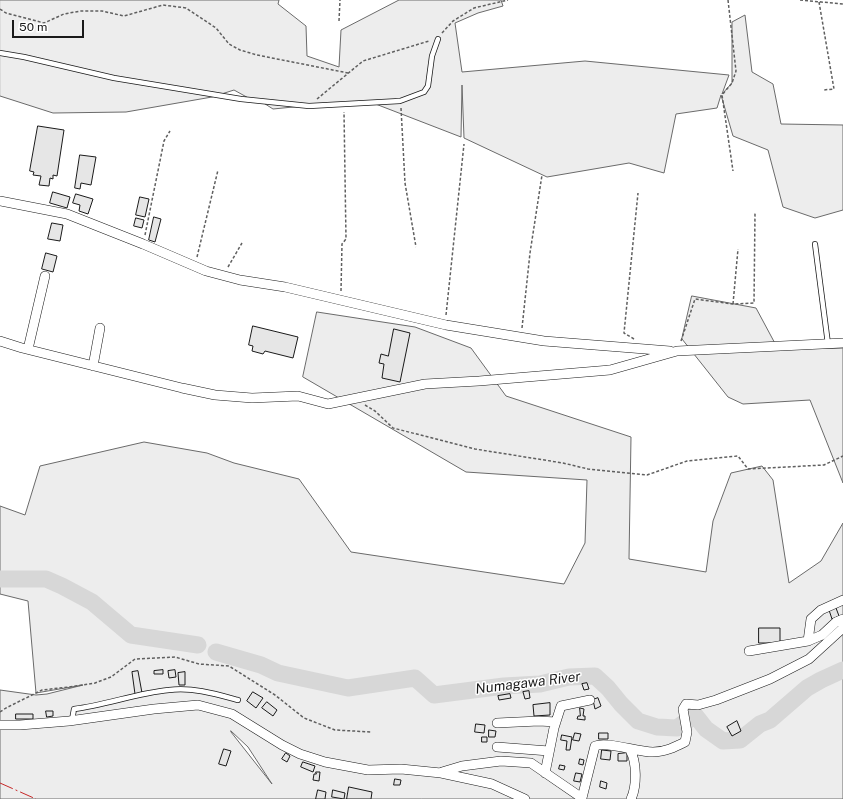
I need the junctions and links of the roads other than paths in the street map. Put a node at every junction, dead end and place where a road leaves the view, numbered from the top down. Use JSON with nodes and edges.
{"nodes":[{"id":1,"x":438,"y":39,"type":"road end"},
{"id":2,"x":0,"y":53,"type":"edge"},
{"id":3,"x":0,"y":201,"type":"edge"},
{"id":4,"x":815,"y":244,"type":"dead end"},
{"id":5,"x":45,"y":276,"type":"dead end"},
{"id":6,"x":100,"y":328,"type":"dead end"},
{"id":7,"x":0,"y":341,"type":"edge"},
{"id":8,"x":843,"y":343,"type":"edge"},
{"id":9,"x":828,"y":344,"type":"junction"},
{"id":10,"x":28,"y":349,"type":"junction"},
{"id":11,"x":677,"y":351,"type":"junction"},
{"id":12,"x":93,"y":366,"type":"junction"},
{"id":13,"x":843,"y":600,"type":"edge"},
{"id":14,"x":843,"y":619,"type":"edge"},
{"id":15,"x":843,"y":628,"type":"edge"},
{"id":16,"x":808,"y":641,"type":"junction"},
{"id":17,"x":749,"y":651,"type":"dead end"},
{"id":18,"x":238,"y":700,"type":"dead end"},
{"id":19,"x":590,"y":700,"type":"dead end"},
{"id":20,"x":72,"y":720,"type":"junction"},
{"id":21,"x":556,"y":722,"type":"junction"},
{"id":22,"x":497,"y":723,"type":"dead end"},
{"id":23,"x":0,"y":725,"type":"edge"},
{"id":24,"x":497,"y":747,"type":"dead end"},
{"id":25,"x":630,"y":750,"type":"junction"},
{"id":26,"x":549,"y":751,"type":"junction"},
{"id":27,"x":441,"y":773,"type":"junction"},
{"id":28,"x":545,"y":773,"type":"junction"},
{"id":29,"x":525,"y":799,"type":"edge"},
{"id":30,"x":582,"y":799,"type":"edge"},
{"id":31,"x":631,"y":799,"type":"edge"}],
"edges":[{"from":1,"to":2,"type":"lane"},
{"from":3,"to":11,"type":"street"},
{"from":4,"to":9,"type":"lane"},
{"from":5,"to":10,"type":"street"},
{"from":6,"to":12,"type":"street"},
{"from":7,"to":10,"type":"street"},
{"from":8,"to":9,"type":"street"},
{"from":9,"to":11,"type":"street"},
{"from":10,"to":12,"type":"street"},
{"from":11,"to":12,"type":"street"},
{"from":13,"to":16,"type":"street"},
{"from":14,"to":16,"type":"street"},
{"from":15,"to":25,"type":"street"},
{"from":16,"to":17,"type":"street"},
{"from":18,"to":20,"type":"lane"},
{"from":19,"to":21,"type":"street"},
{"from":20,"to":23,"type":"street"},
{"from":20,"to":27,"type":"street"},
{"from":21,"to":22,"type":"street"},
{"from":21,"to":26,"type":"street"},
{"from":24,"to":26,"type":"street"},
{"from":25,"to":30,"type":"street"},
{"from":25,"to":31,"type":"street"},
{"from":26,"to":28,"type":"street"},
{"from":27,"to":28,"type":"street"},
{"from":27,"to":29,"type":"street"},
{"from":28,"to":30,"type":"street"}]}
